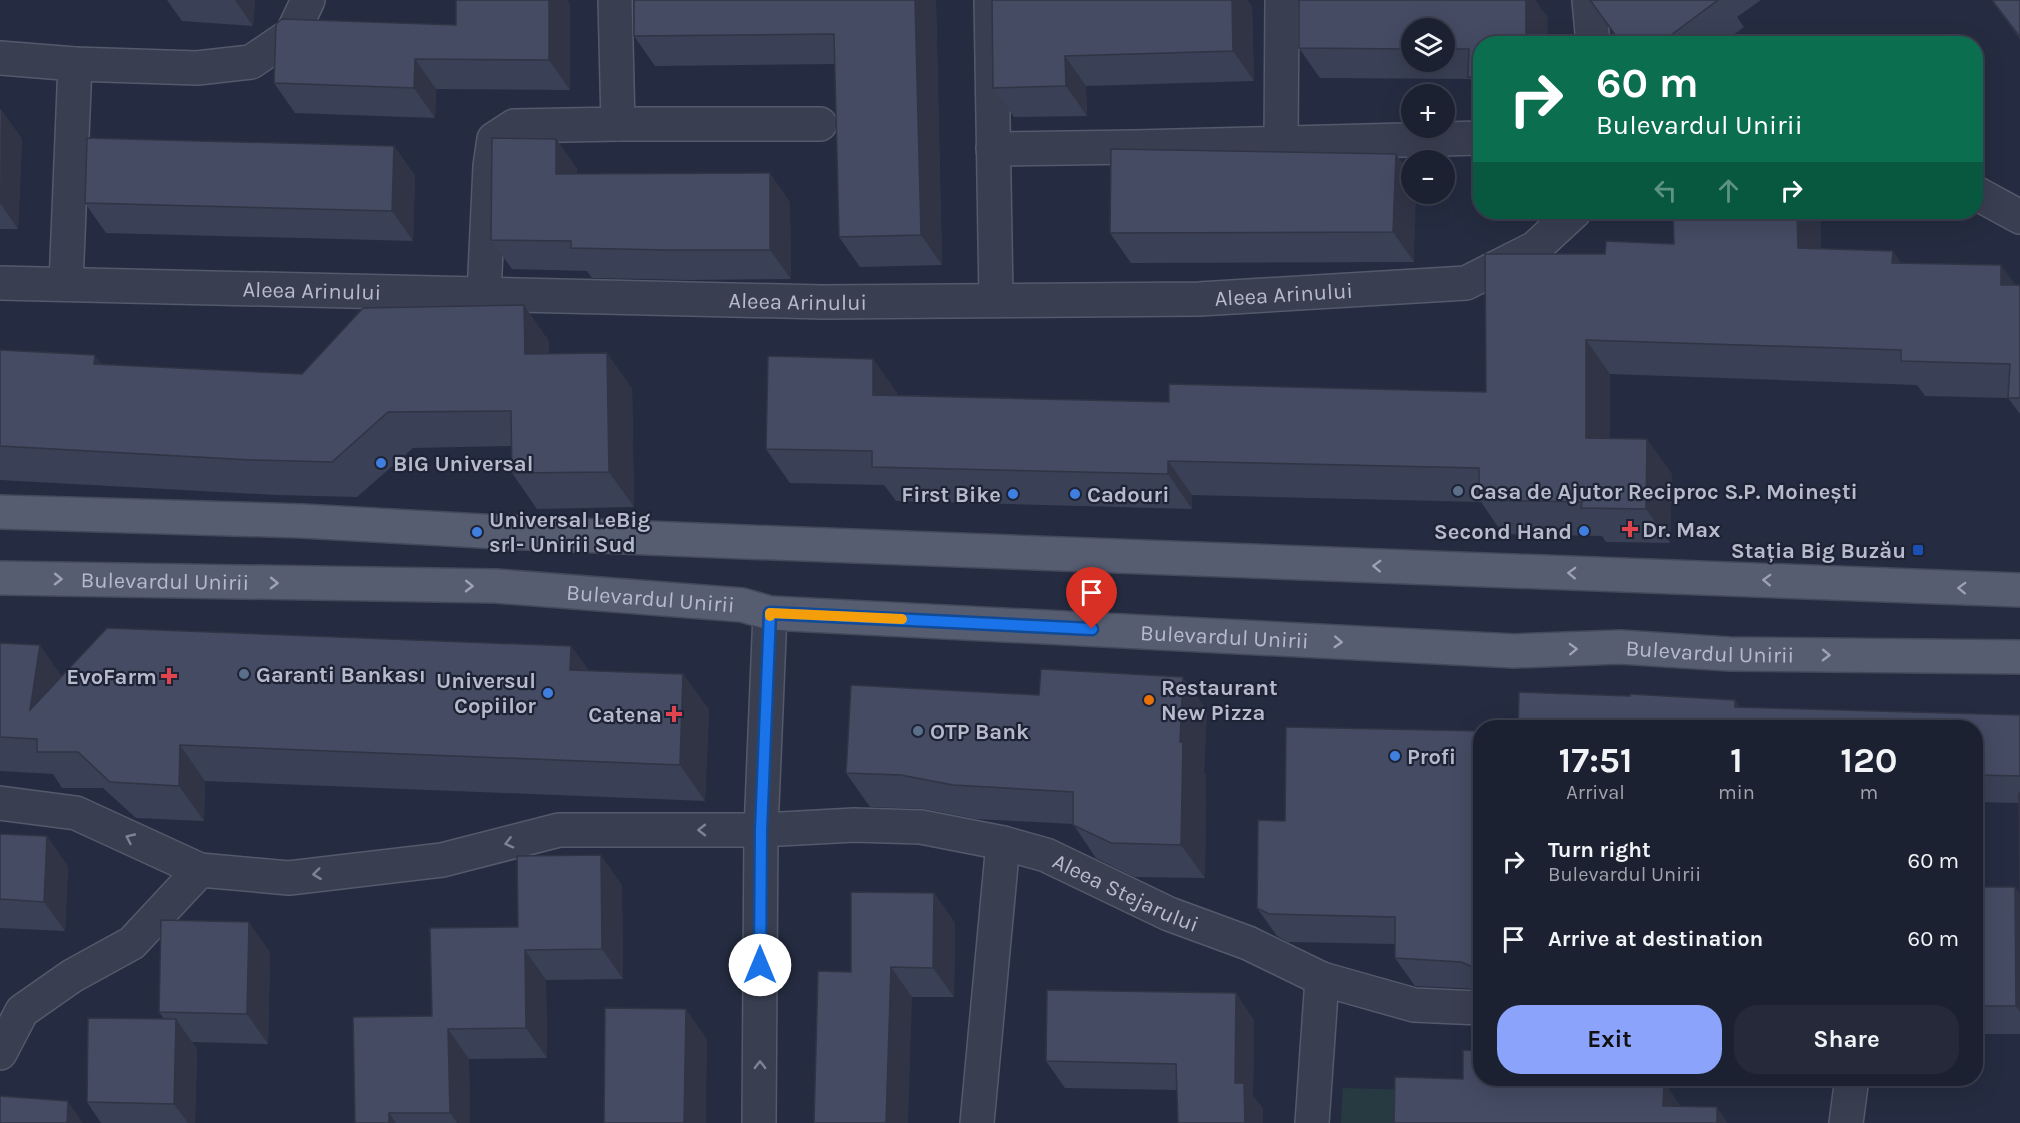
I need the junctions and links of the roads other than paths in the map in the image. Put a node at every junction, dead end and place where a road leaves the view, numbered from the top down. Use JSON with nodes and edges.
{"nodes":[{"id":1,"x":308,"y":0,"type":"edge"},
{"id":2,"x":615,"y":0,"type":"edge"},
{"id":3,"x":991,"y":0,"type":"edge"},
{"id":4,"x":1282,"y":0,"type":"edge"},
{"id":5,"x":1589,"y":0,"type":"edge"},
{"id":6,"x":1592,"y":36,"type":"edge"},
{"id":7,"x":0,"y":58,"type":"edge"},
{"id":8,"x":75,"y":64,"type":"junction"},
{"id":9,"x":618,"y":124,"type":"junction"},
{"id":10,"x":820,"y":124,"type":"dead end"},
{"id":11,"x":1473,"y":138,"type":"edge"},
{"id":12,"x":1281,"y":144,"type":"junction"},
{"id":13,"x":993,"y":148,"type":"junction"},
{"id":14,"x":1983,"y":197,"type":"edge"},
{"id":15,"x":2020,"y":217,"type":"edge"},
{"id":16,"x":1566,"y":219,"type":"edge"},
{"id":17,"x":0,"y":283,"type":"edge"},
{"id":18,"x":66,"y":284,"type":"junction"},
{"id":19,"x":484,"y":294,"type":"junction"},
{"id":20,"x":996,"y":299,"type":"junction"},
{"id":21,"x":0,"y":512,"type":"edge"},
{"id":22,"x":0,"y":578,"type":"edge"},
{"id":23,"x":2020,"y":590,"type":"edge"},
{"id":24,"x":770,"y":613,"type":"junction"},
{"id":25,"x":2020,"y":657,"type":"edge"},
{"id":26,"x":0,"y":803,"type":"edge"},
{"id":27,"x":761,"y":830,"type":"junction"},
{"id":28,"x":1003,"y":843,"type":"junction"},
{"id":29,"x":200,"y":870,"type":"junction"},
{"id":30,"x":1322,"y":980,"type":"junction"},
{"id":31,"x":1473,"y":1008,"type":"edge"},
{"id":32,"x":0,"y":1053,"type":"edge"},
{"id":33,"x":1851,"y":1086,"type":"edge"},
{"id":34,"x":759,"y":1123,"type":"edge"},
{"id":35,"x":976,"y":1123,"type":"edge"},
{"id":36,"x":1312,"y":1123,"type":"edge"},
{"id":37,"x":1846,"y":1123,"type":"edge"}],
"edges":[{"from":1,"to":8,"type":"street"},
{"from":2,"to":9,"type":"street"},
{"from":3,"to":13,"type":"street"},
{"from":4,"to":12,"type":"street"},
{"from":5,"to":6,"type":"street"},
{"from":7,"to":8,"type":"street"},
{"from":8,"to":18,"type":"street"},
{"from":9,"to":10,"type":"street"},
{"from":9,"to":19,"type":"street"},
{"from":11,"to":12,"type":"street"},
{"from":12,"to":13,"type":"street"},
{"from":13,"to":20,"type":"street"},
{"from":14,"to":15,"type":"street"},
{"from":16,"to":20,"type":"street","name":"Aleea Arinului"},
{"from":17,"to":18,"type":"street","name":"Aleea Arinului"},
{"from":18,"to":19,"type":"street","name":"Aleea Arinului"},
{"from":19,"to":20,"type":"street","name":"Aleea Arinului"},
{"from":23,"to":21,"type":"main road","one_way":true},
{"from":22,"to":24,"type":"main road","name":"Bulevardul Unirii","one_way":true},
{"from":24,"to":25,"type":"main road","name":"Bulevardul Unirii","one_way":true},
{"from":24,"to":27,"type":"street"},
{"from":29,"to":26,"type":"street","name":"Aleea Stejarului","one_way":true},
{"from":27,"to":28,"type":"street","name":"Aleea Stejarului"},
{"from":27,"to":29,"type":"street","name":"Aleea Stejarului","one_way":true},
{"from":34,"to":27,"type":"street","one_way":true},
{"from":28,"to":30,"type":"street","name":"Aleea Stejarului"},
{"from":28,"to":35,"type":"street"},
{"from":29,"to":32,"type":"street"},
{"from":30,"to":31,"type":"street","name":"Aleea Stejarului"},
{"from":30,"to":36,"type":"street"},
{"from":33,"to":37,"type":"street"}]}
